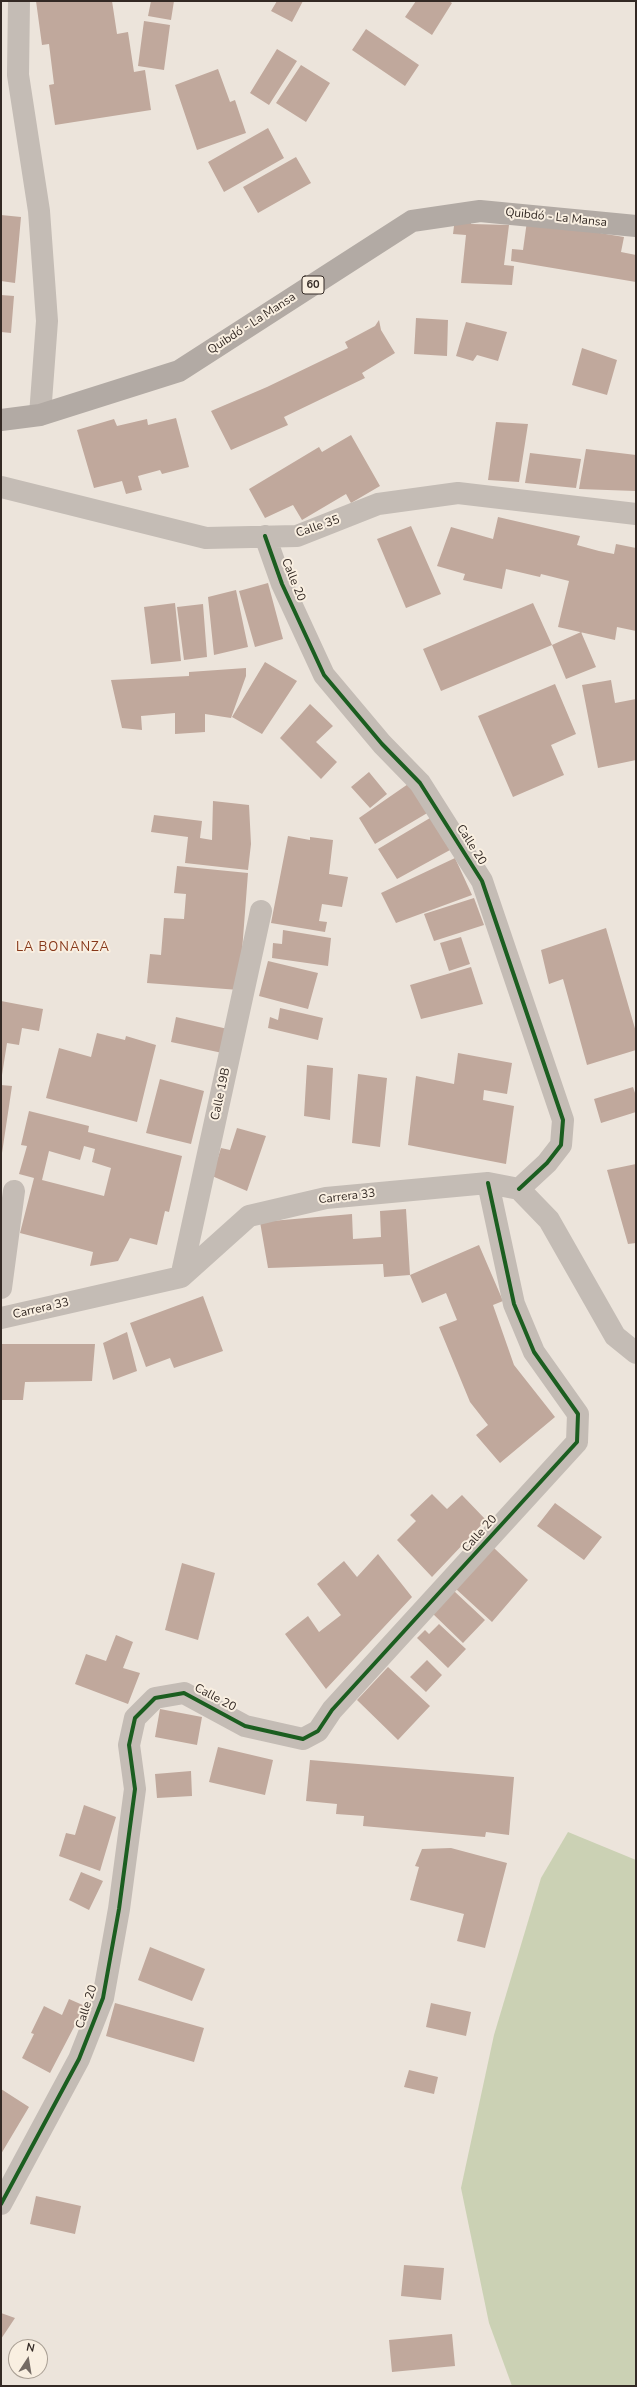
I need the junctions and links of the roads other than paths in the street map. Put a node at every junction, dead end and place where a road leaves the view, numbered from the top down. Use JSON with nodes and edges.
{"nodes":[{"id":1,"x":18,"y":1,"type":"edge"},
{"id":2,"x":636,"y":226,"type":"edge"},
{"id":3,"x":40,"y":415,"type":"junction"},
{"id":4,"x":1,"y":420,"type":"edge"},
{"id":5,"x":1,"y":487,"type":"edge"},
{"id":6,"x":636,"y":514,"type":"edge"},
{"id":7,"x":265,"y":536,"type":"junction"},
{"id":8,"x":261,"y":911,"type":"dead end"},
{"id":9,"x":488,"y":1183,"type":"junction"},
{"id":10,"x":519,"y":1190,"type":"junction"},
{"id":11,"x":14,"y":1192,"type":"dead end"},
{"id":12,"x":181,"y":1277,"type":"junction"},
{"id":13,"x":1,"y":1288,"type":"edge"},
{"id":14,"x":1,"y":1318,"type":"edge"},
{"id":15,"x":636,"y":1353,"type":"edge"},
{"id":16,"x":1,"y":2204,"type":"edge"}],
"edges":[{"from":1,"to":3,"type":"street"},
{"from":2,"to":3,"type":"main road","name":"Quibdó - La Mansa","number":"60"},
{"from":3,"to":4,"type":"main road","name":"Quibdó - La Mansa","number":"60"},
{"from":5,"to":7,"type":"street","name":"Calle 35"},
{"from":6,"to":7,"type":"street","name":"Calle 35"},
{"from":7,"to":10,"type":"street","name":"Calle 20"},
{"from":8,"to":12,"type":"street","name":"Calle 19B"},
{"from":9,"to":10,"type":"street","name":"Carrera 33"},
{"from":9,"to":12,"type":"street","name":"Carrera 33"},
{"from":9,"to":16,"type":"street","name":"Calle 20"},
{"from":10,"to":15,"type":"street"},
{"from":11,"to":13,"type":"street"},
{"from":12,"to":14,"type":"street","name":"Carrera 33"}]}
